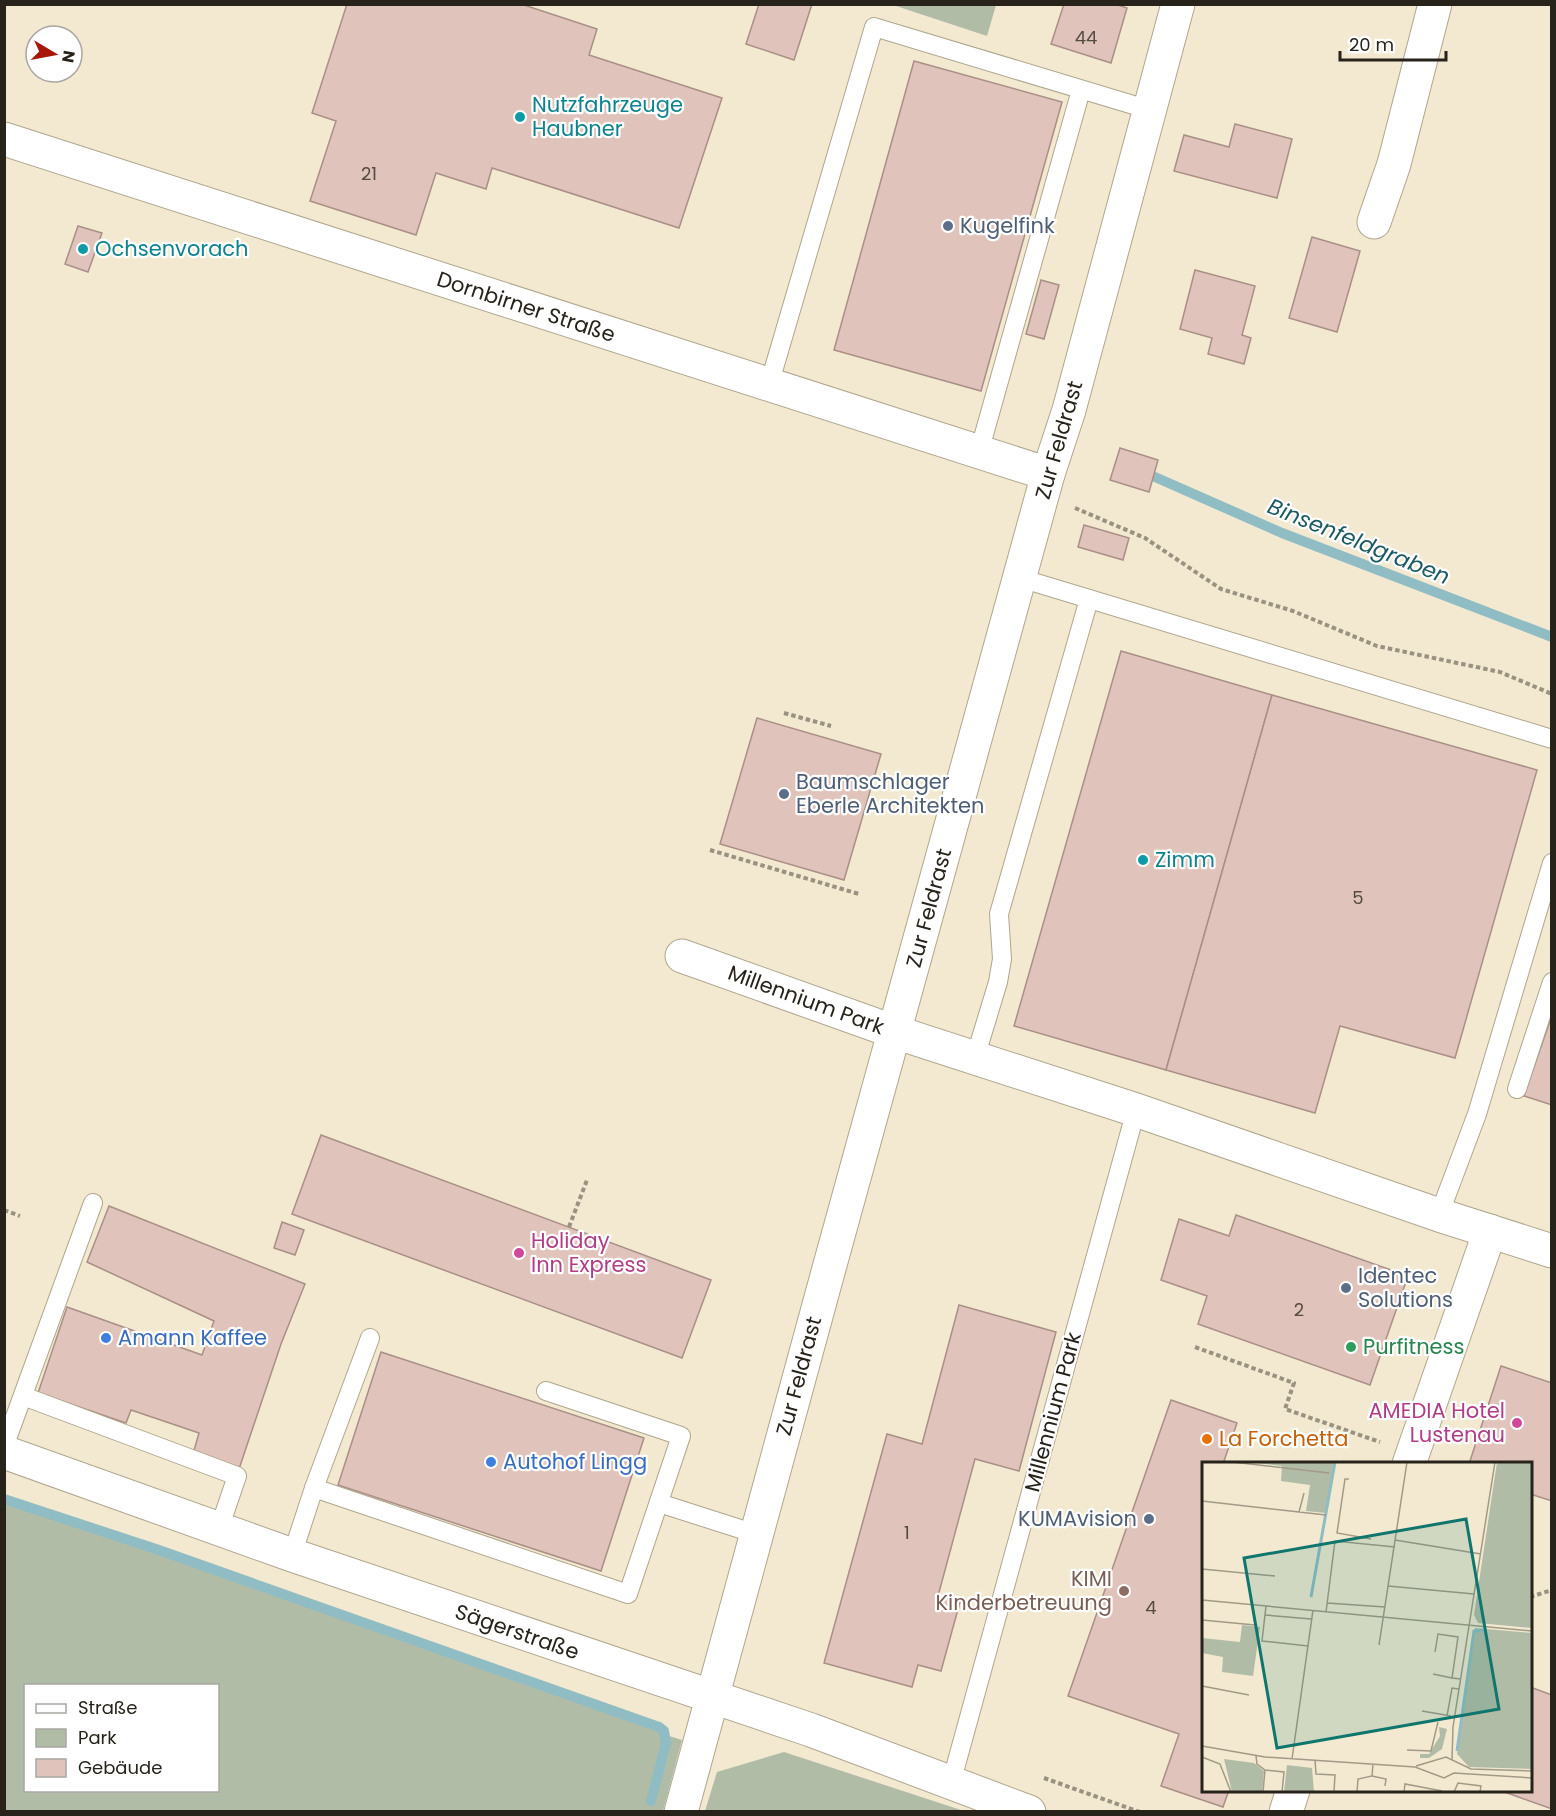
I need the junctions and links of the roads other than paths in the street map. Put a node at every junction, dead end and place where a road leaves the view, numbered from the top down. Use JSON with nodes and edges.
{"nodes":[{"id":1,"x":1178,"y":4,"type":"edge"},
{"id":2,"x":1435,"y":4,"type":"edge"},
{"id":3,"x":1081,"y":90,"type":"junction"},
{"id":4,"x":1150,"y":110,"type":"junction"},
{"id":5,"x":4,"y":139,"type":"edge"},
{"id":6,"x":1374,"y":222,"type":"dead end"},
{"id":7,"x":769,"y":385,"type":"junction"},
{"id":8,"x":979,"y":452,"type":"junction"},
{"id":9,"x":1048,"y":474,"type":"junction"},
{"id":10,"x":1020,"y":578,"type":"junction"},
{"id":11,"x":1089,"y":599,"type":"junction"},
{"id":12,"x":1551,"y":738,"type":"edge"},
{"id":13,"x":1551,"y":863,"type":"edge"},
{"id":14,"x":682,"y":956,"type":"dead end"},
{"id":15,"x":1551,"y":982,"type":"edge"},
{"id":16,"x":895,"y":1032,"type":"junction"},
{"id":17,"x":975,"y":1058,"type":"junction"},
{"id":18,"x":1517,"y":1089,"type":"dead end"},
{"id":19,"x":1136,"y":1110,"type":"junction"},
{"id":20,"x":93,"y":1203,"type":"dead end"},
{"id":21,"x":1439,"y":1215,"type":"junction"},
{"id":22,"x":1490,"y":1231,"type":"junction"},
{"id":23,"x":1551,"y":1251,"type":"edge"},
{"id":24,"x":370,"y":1338,"type":"dead end"},
{"id":25,"x":546,"y":1391,"type":"dead end"},
{"id":26,"x":23,"y":1396,"type":"junction"},
{"id":27,"x":4,"y":1447,"type":"edge"},
{"id":28,"x":4,"y":1452,"type":"edge"},
{"id":29,"x":1410,"y":1458,"type":"edge"},
{"id":30,"x":314,"y":1488,"type":"junction"},
{"id":31,"x":659,"y":1503,"type":"junction"},
{"id":32,"x":219,"y":1529,"type":"junction"},
{"id":33,"x":756,"y":1534,"type":"junction"},
{"id":34,"x":292,"y":1555,"type":"junction"},
{"id":35,"x":713,"y":1698,"type":"junction"},
{"id":36,"x":951,"y":1783,"type":"junction"},
{"id":37,"x":1293,"y":1792,"type":"edge"},
{"id":38,"x":681,"y":1812,"type":"edge"},
{"id":39,"x":1029,"y":1812,"type":"edge"},
{"id":40,"x":1286,"y":1812,"type":"edge"}],
"edges":[{"from":1,"to":4,"type":"street","name":"Zur Feldrast"},
{"from":2,"to":6,"type":"street"},
{"from":3,"to":4,"type":"lane"},
{"from":3,"to":7,"type":"lane"},
{"from":3,"to":8,"type":"lane"},
{"from":4,"to":9,"type":"street","name":"Zur Feldrast"},
{"from":5,"to":7,"type":"street","name":"Dornbirner Straße"},
{"from":7,"to":8,"type":"street","name":"Dornbirner Straße"},
{"from":8,"to":9,"type":"street","name":"Dornbirner Straße"},
{"from":9,"to":10,"type":"street","name":"Zur Feldrast"},
{"from":10,"to":11,"type":"lane"},
{"from":10,"to":16,"type":"street","name":"Zur Feldrast"},
{"from":11,"to":12,"type":"lane"},
{"from":11,"to":17,"type":"lane"},
{"from":13,"to":21,"type":"lane"},
{"from":14,"to":16,"type":"street","name":"Millennium Park"},
{"from":15,"to":18,"type":"lane"},
{"from":16,"to":17,"type":"street","name":"Millennium Park"},
{"from":16,"to":33,"type":"street","name":"Zur Feldrast"},
{"from":17,"to":19,"type":"street","name":"Millennium Park"},
{"from":19,"to":21,"type":"street","name":"Millennium Park"},
{"from":19,"to":36,"type":"lane","name":"Millennium Park"},
{"from":20,"to":26,"type":"lane"},
{"from":21,"to":22,"type":"street","name":"Millennium Park"},
{"from":22,"to":23,"type":"street","name":"Millennium Park"},
{"from":22,"to":29,"type":"street"},
{"from":24,"to":30,"type":"lane"},
{"from":25,"to":31,"type":"lane"},
{"from":26,"to":27,"type":"lane"},
{"from":26,"to":32,"type":"lane"},
{"from":28,"to":32,"type":"street","name":"Sägerstraße"},
{"from":30,"to":31,"type":"lane"},
{"from":30,"to":34,"type":"lane"},
{"from":31,"to":33,"type":"lane"},
{"from":32,"to":34,"type":"street","name":"Sägerstraße"},
{"from":33,"to":35,"type":"street","name":"Zur Feldrast"},
{"from":34,"to":35,"type":"street","name":"Sägerstraße"},
{"from":35,"to":36,"type":"street","name":"Sägerstraße"},
{"from":35,"to":38,"type":"street","name":"Zur Feldrast"},
{"from":36,"to":39,"type":"street","name":"Sägerstraße"},
{"from":37,"to":40,"type":"street"}]}
